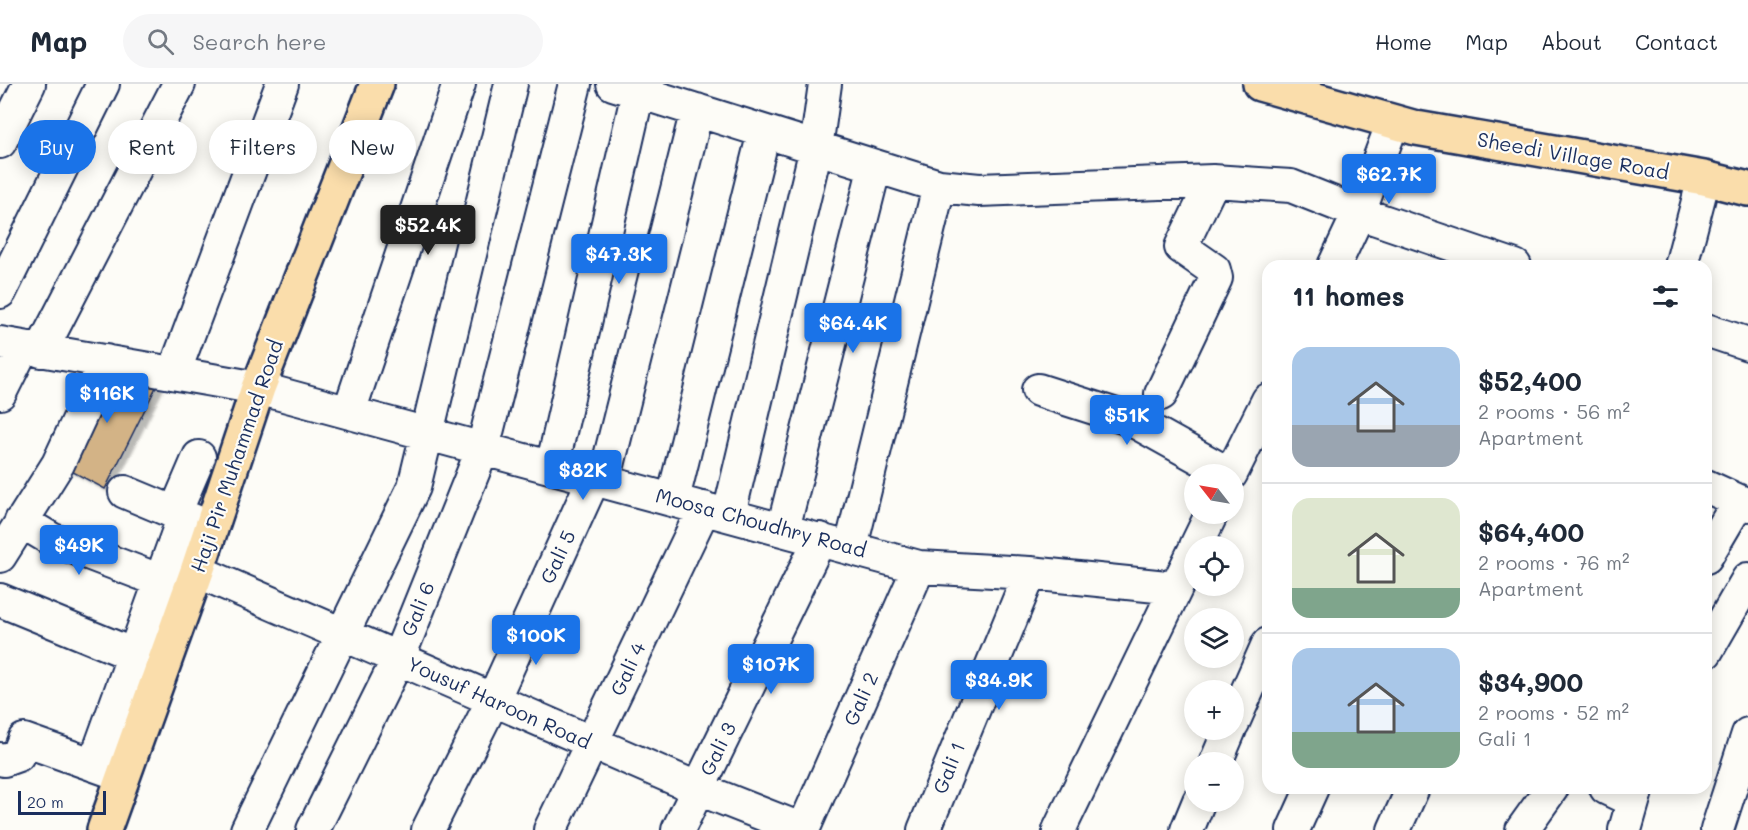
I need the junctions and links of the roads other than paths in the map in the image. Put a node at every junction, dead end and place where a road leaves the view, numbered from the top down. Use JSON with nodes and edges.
{"nodes":[{"id":1,"x":29,"y":84,"type":"edge"},
{"id":2,"x":103,"y":84,"type":"edge"},
{"id":3,"x":179,"y":84,"type":"edge"},
{"id":4,"x":282,"y":84,"type":"edge"},
{"id":5,"x":377,"y":84,"type":"edge"},
{"id":6,"x":459,"y":84,"type":"edge"},
{"id":7,"x":511,"y":84,"type":"edge"},
{"id":8,"x":575,"y":84,"type":"edge"},
{"id":9,"x":825,"y":84,"type":"edge"},
{"id":10,"x":1260,"y":84,"type":"edge"},
{"id":11,"x":626,"y":88,"type":"edge"},
{"id":12,"x":697,"y":110,"type":"junction"},
{"id":13,"x":1393,"y":122,"type":"junction"},
{"id":14,"x":764,"y":132,"type":"junction"},
{"id":15,"x":0,"y":142,"type":"edge"},
{"id":16,"x":816,"y":148,"type":"junction"},
{"id":17,"x":874,"y":166,"type":"junction"},
{"id":18,"x":1704,"y":178,"type":"junction"},
{"id":19,"x":1213,"y":181,"type":"junction"},
{"id":20,"x":939,"y":186,"type":"junction"},
{"id":21,"x":1748,"y":189,"type":"edge"},
{"id":22,"x":1359,"y":213,"type":"junction"},
{"id":23,"x":1438,"y":253,"type":"edge"},
{"id":24,"x":1337,"y":260,"type":"edge"},
{"id":25,"x":1479,"y":260,"type":"edge"},
{"id":26,"x":1683,"y":260,"type":"edge"},
{"id":27,"x":0,"y":292,"type":"edge"},
{"id":28,"x":1712,"y":332,"type":"edge"},
{"id":29,"x":1748,"y":344,"type":"edge"},
{"id":30,"x":21,"y":347,"type":"edge"},
{"id":31,"x":106,"y":362,"type":"junction"},
{"id":32,"x":174,"y":373,"type":"junction"},
{"id":33,"x":258,"y":388,"type":"junction"},
{"id":34,"x":1038,"y":390,"type":"dead end"},
{"id":35,"x":0,"y":393,"type":"edge"},
{"id":36,"x":1161,"y":394,"type":"dead end"},
{"id":37,"x":349,"y":412,"type":"junction"},
{"id":38,"x":1262,"y":412,"type":"edge"},
{"id":39,"x":427,"y":433,"type":"junction"},
{"id":40,"x":483,"y":448,"type":"junction"},
{"id":41,"x":199,"y":457,"type":"dead end"},
{"id":42,"x":1212,"y":464,"type":"edge"},
{"id":43,"x":1235,"y":464,"type":"edge"},
{"id":44,"x":552,"y":467,"type":"junction"},
{"id":45,"x":599,"y":479,"type":"junction"},
{"id":46,"x":1712,"y":489,"type":"edge"},
{"id":47,"x":125,"y":492,"type":"dead end"},
{"id":48,"x":673,"y":499,"type":"junction"},
{"id":49,"x":1744,"y":503,"type":"edge"},
{"id":50,"x":716,"y":511,"type":"junction"},
{"id":51,"x":190,"y":519,"type":"junction"},
{"id":52,"x":21,"y":521,"type":"junction"},
{"id":53,"x":783,"y":529,"type":"junction"},
{"id":54,"x":820,"y":539,"type":"junction"},
{"id":55,"x":851,"y":547,"type":"junction"},
{"id":56,"x":1712,"y":548,"type":"edge"},
{"id":57,"x":0,"y":556,"type":"edge"},
{"id":58,"x":919,"y":567,"type":"junction"},
{"id":59,"x":196,"y":571,"type":"junction"},
{"id":60,"x":1184,"y":571,"type":"edge"},
{"id":61,"x":1030,"y":573,"type":"junction"},
{"id":62,"x":1748,"y":579,"type":"edge"},
{"id":63,"x":160,"y":582,"type":"junction"},
{"id":64,"x":1176,"y":588,"type":"junction"},
{"id":65,"x":0,"y":600,"type":"edge"},
{"id":66,"x":341,"y":634,"type":"junction"},
{"id":67,"x":1712,"y":642,"type":"edge"},
{"id":68,"x":134,"y":656,"type":"junction"},
{"id":69,"x":1262,"y":658,"type":"edge"},
{"id":70,"x":398,"y":659,"type":"junction"},
{"id":71,"x":1244,"y":698,"type":"edge"},
{"id":72,"x":493,"y":700,"type":"junction"},
{"id":73,"x":1748,"y":734,"type":"edge"},
{"id":74,"x":593,"y":743,"type":"junction"},
{"id":75,"x":0,"y":759,"type":"edge"},
{"id":76,"x":109,"y":770,"type":"junction"},
{"id":77,"x":699,"y":789,"type":"junction"},
{"id":78,"x":1309,"y":794,"type":"edge"},
{"id":79,"x":1410,"y":794,"type":"edge"},
{"id":80,"x":1548,"y":794,"type":"edge"},
{"id":81,"x":1194,"y":812,"type":"edge"},
{"id":82,"x":104,"y":830,"type":"edge"},
{"id":83,"x":247,"y":830,"type":"edge"},
{"id":84,"x":313,"y":830,"type":"edge"},
{"id":85,"x":428,"y":830,"type":"edge"},
{"id":86,"x":550,"y":830,"type":"edge"},
{"id":87,"x":678,"y":830,"type":"edge"},
{"id":88,"x":803,"y":830,"type":"edge"},
{"id":89,"x":924,"y":830,"type":"edge"},
{"id":90,"x":1059,"y":830,"type":"edge"},
{"id":91,"x":1186,"y":830,"type":"edge"},
{"id":92,"x":1293,"y":830,"type":"edge"},
{"id":93,"x":1394,"y":830,"type":"edge"},
{"id":94,"x":1522,"y":830,"type":"edge"},
{"id":95,"x":1717,"y":830,"type":"edge"}],
"edges":[{"from":1,"to":15,"type":"street"},
{"from":2,"to":27,"type":"street"},
{"from":3,"to":30,"type":"street"},
{"from":4,"to":32,"type":"street"},
{"from":5,"to":33,"type":"main road","name":"Haji Pir Muhammad Road"},
{"from":6,"to":37,"type":"street"},
{"from":7,"to":39,"type":"street"},
{"from":8,"to":40,"type":"street","name":"Gali 6"},
{"from":9,"to":16,"type":"street","name":"Gali 4"},
{"from":10,"to":13,"type":"main road","name":"Sheedi Village Road"},
{"from":11,"to":12,"type":"street"},
{"from":11,"to":44,"type":"street"},
{"from":12,"to":14,"type":"street"},
{"from":12,"to":45,"type":"street","name":"Gali 5"},
{"from":13,"to":18,"type":"main road","name":"Sheedi Village Road"},
{"from":13,"to":22,"type":"street"},
{"from":14,"to":16,"type":"street"},
{"from":14,"to":48,"type":"street"},
{"from":16,"to":17,"type":"street"},
{"from":16,"to":50,"type":"street","name":"Gali 4"},
{"from":17,"to":20,"type":"street"},
{"from":17,"to":53,"type":"street"},
{"from":18,"to":21,"type":"main road","name":"Sheedi Village Road"},
{"from":18,"to":26,"type":"street"},
{"from":19,"to":20,"type":"street"},
{"from":19,"to":22,"type":"street"},
{"from":19,"to":36,"type":"street"},
{"from":20,"to":55,"type":"street"},
{"from":22,"to":23,"type":"street"},
{"from":22,"to":24,"type":"street"},
{"from":23,"to":25,"type":"street"},
{"from":28,"to":29,"type":"street"},
{"from":30,"to":31,"type":"street","name":"Moosa Choudhry Road"},
{"from":30,"to":35,"type":"street"},
{"from":31,"to":32,"type":"street","name":"Moosa Choudhry Road"},
{"from":31,"to":52,"type":"street"},
{"from":32,"to":33,"type":"street","name":"Moosa Choudhry Road"},
{"from":33,"to":37,"type":"street","name":"Moosa Choudhry Road"},
{"from":33,"to":51,"type":"main road","name":"Haji Pir Muhammad Road"},
{"from":34,"to":42,"type":"street"},
{"from":37,"to":39,"type":"street","name":"Moosa Choudhry Road"},
{"from":38,"to":43,"type":"street"},
{"from":39,"to":40,"type":"street","name":"Moosa Choudhry Road"},
{"from":39,"to":66,"type":"street"},
{"from":40,"to":44,"type":"street","name":"Moosa Choudhry Road"},
{"from":40,"to":70,"type":"street","name":"Gali 6"},
{"from":41,"to":51,"type":"street"},
{"from":44,"to":45,"type":"street","name":"Moosa Choudhry Road"},
{"from":45,"to":48,"type":"street","name":"Moosa Choudhry Road"},
{"from":45,"to":72,"type":"street","name":"Gali 5"},
{"from":46,"to":49,"type":"street"},
{"from":47,"to":51,"type":"street"},
{"from":48,"to":50,"type":"street","name":"Moosa Choudhry Road"},
{"from":49,"to":56,"type":"street"},
{"from":50,"to":53,"type":"street","name":"Moosa Choudhry Road"},
{"from":50,"to":74,"type":"street","name":"Gali 4"},
{"from":51,"to":59,"type":"main road","name":"Haji Pir Muhammad Road"},
{"from":51,"to":63,"type":"street"},
{"from":52,"to":57,"type":"street"},
{"from":52,"to":63,"type":"street"},
{"from":53,"to":54,"type":"street","name":"Moosa Choudhry Road"},
{"from":54,"to":55,"type":"street","name":"Moosa Choudhry Road"},
{"from":54,"to":77,"type":"street","name":"Gali 3"},
{"from":55,"to":58,"type":"street","name":"Moosa Choudhry Road"},
{"from":58,"to":61,"type":"street","name":"Moosa Choudhry Road"},
{"from":58,"to":88,"type":"street","name":"Gali 2"},
{"from":59,"to":66,"type":"street","name":"Yousuf Haroon Road"},
{"from":59,"to":76,"type":"main road","name":"Haji Pir Muhammad Road"},
{"from":60,"to":64,"type":"street"},
{"from":61,"to":64,"type":"street","name":"Moosa Choudhry Road"},
{"from":61,"to":89,"type":"street","name":"Gali 1"},
{"from":62,"to":67,"type":"street"},
{"from":63,"to":68,"type":"street"},
{"from":64,"to":90,"type":"street"},
{"from":65,"to":68,"type":"street"},
{"from":66,"to":70,"type":"street","name":"Yousuf Haroon Road"},
{"from":66,"to":83,"type":"street"},
{"from":68,"to":76,"type":"street"},
{"from":69,"to":71,"type":"street"},
{"from":70,"to":72,"type":"street","name":"Yousuf Haroon Road"},
{"from":70,"to":84,"type":"street","name":"Gali 6"},
{"from":72,"to":74,"type":"street","name":"Yousuf Haroon Road"},
{"from":72,"to":85,"type":"street","name":"Gali 5"},
{"from":73,"to":95,"type":"street"},
{"from":74,"to":77,"type":"street","name":"Yousuf Haroon Road"},
{"from":74,"to":86,"type":"street","name":"Gali 4"},
{"from":75,"to":76,"type":"street"},
{"from":76,"to":82,"type":"main road","name":"Haji Pir Muhammad Road"},
{"from":77,"to":87,"type":"street","name":"Gali 3"},
{"from":77,"to":88,"type":"street","name":"Yousuf Haroon Road"},
{"from":78,"to":92,"type":"street"},
{"from":79,"to":93,"type":"street"},
{"from":80,"to":94,"type":"street"},
{"from":81,"to":91,"type":"street"}]}
